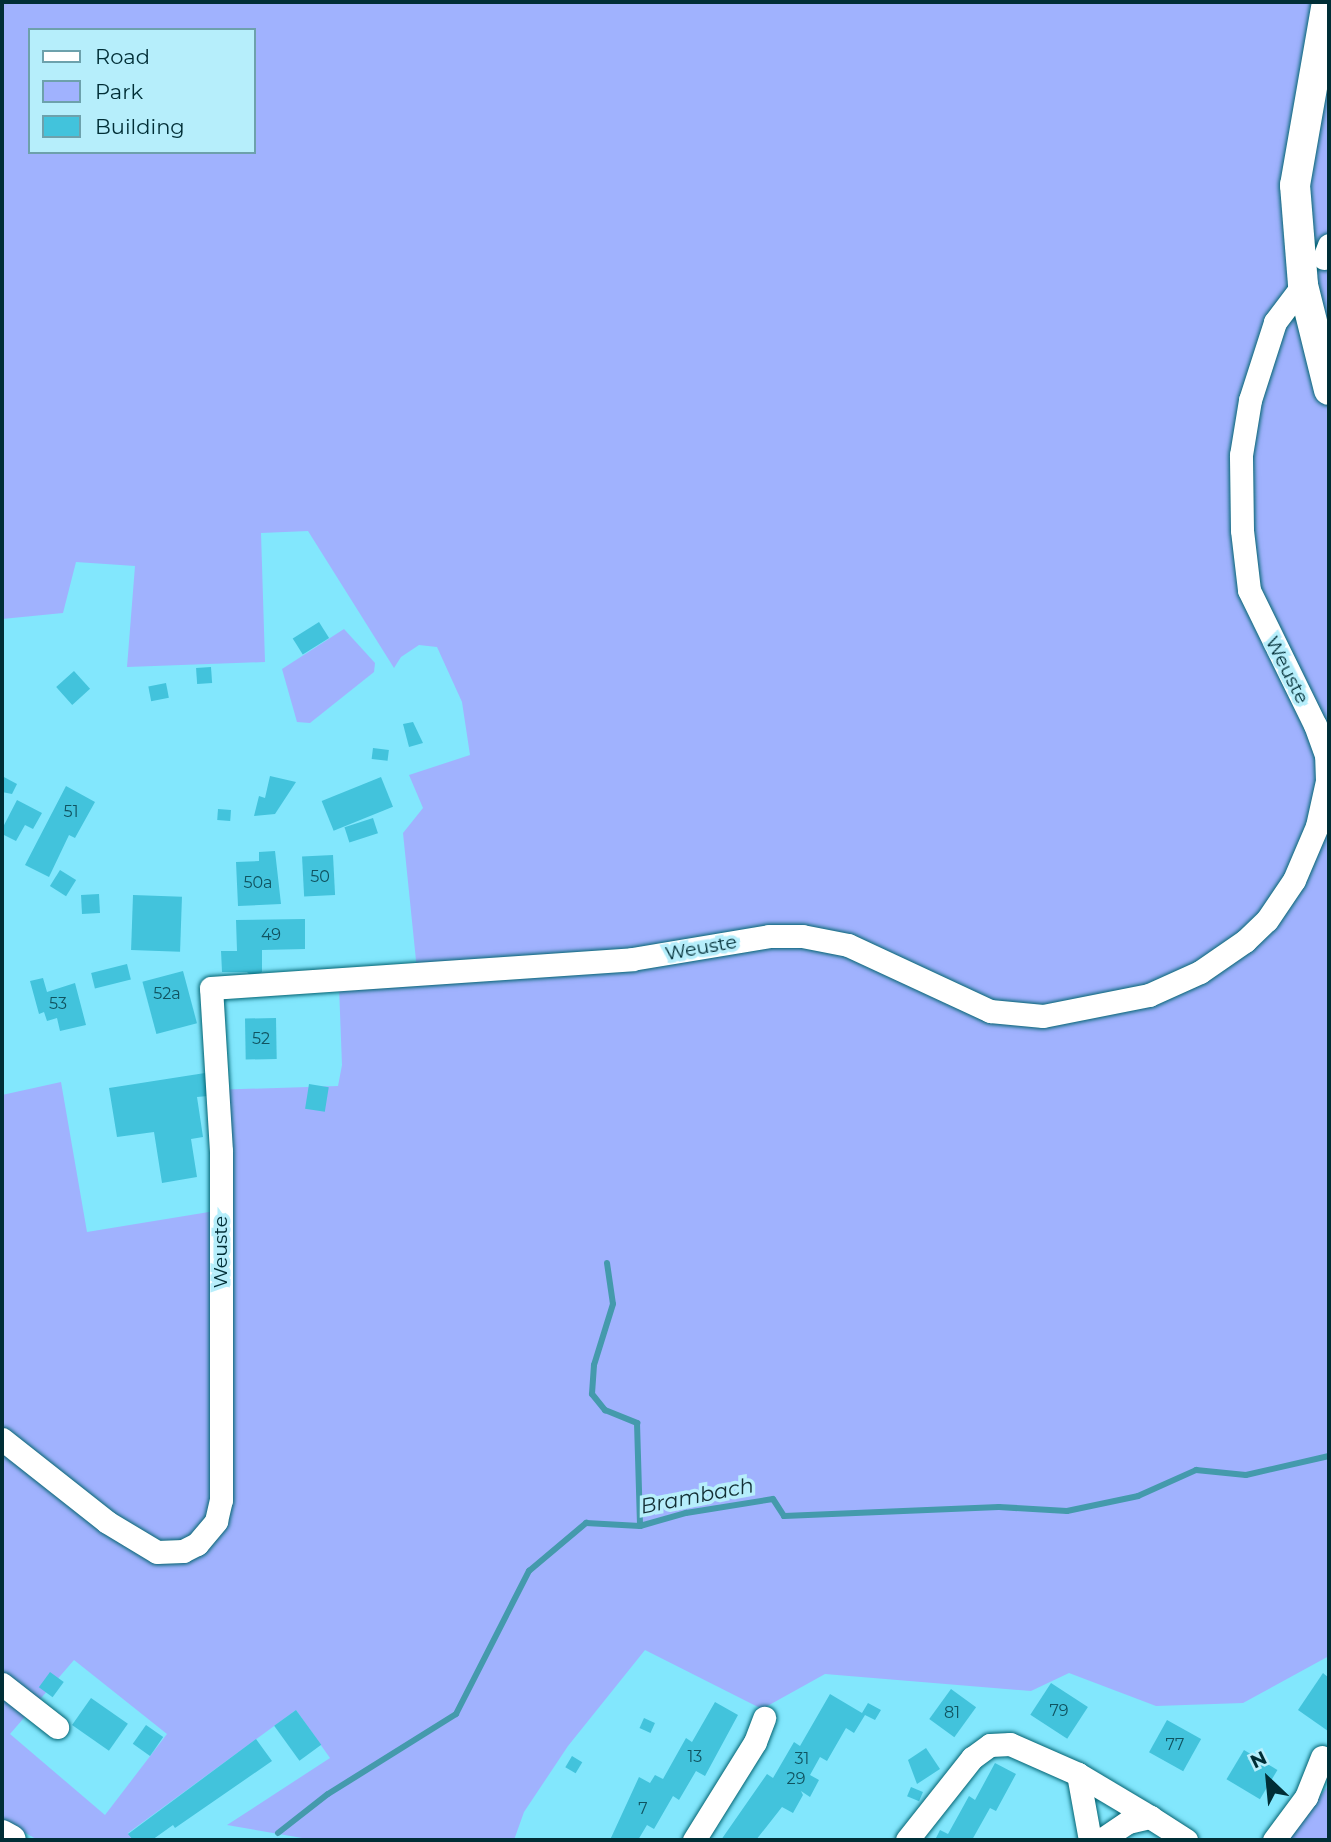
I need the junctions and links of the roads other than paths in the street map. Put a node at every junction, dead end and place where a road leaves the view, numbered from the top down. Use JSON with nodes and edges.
{"nodes":[{"id":1,"x":1327,"y":2,"type":"edge"},
{"id":2,"x":1303,"y":285,"type":"junction"},
{"id":3,"x":1329,"y":390,"type":"edge"},
{"id":4,"x":2,"y":1439,"type":"edge"},
{"id":5,"x":2,"y":1684,"type":"edge"},
{"id":6,"x":764,"y":1718,"type":"dead end"},
{"id":7,"x":57,"y":1727,"type":"dead end"},
{"id":8,"x":1322,"y":1757,"type":"dead end"},
{"id":9,"x":1078,"y":1774,"type":"junction"},
{"id":10,"x":1150,"y":1817,"type":"junction"},
{"id":11,"x":2,"y":1835,"type":"edge"},
{"id":12,"x":11,"y":1840,"type":"edge"},
{"id":13,"x":694,"y":1840,"type":"edge"},
{"id":14,"x":907,"y":1840,"type":"edge"},
{"id":15,"x":1090,"y":1840,"type":"edge"},
{"id":16,"x":1101,"y":1840,"type":"edge"},
{"id":17,"x":1186,"y":1840,"type":"edge"},
{"id":18,"x":1274,"y":1840,"type":"edge"}],
"edges":[{"from":1,"to":2,"type":"main road"},
{"from":2,"to":3,"type":"main road"},
{"from":2,"to":4,"type":"street","name":"Weuste"},
{"from":5,"to":7,"type":"street"},
{"from":6,"to":13,"type":"street"},
{"from":8,"to":18,"type":"street"},
{"from":9,"to":10,"type":"street"},
{"from":9,"to":14,"type":"street"},
{"from":9,"to":15,"type":"street"},
{"from":10,"to":16,"type":"street"},
{"from":10,"to":17,"type":"street"},
{"from":11,"to":12,"type":"main road"}]}
